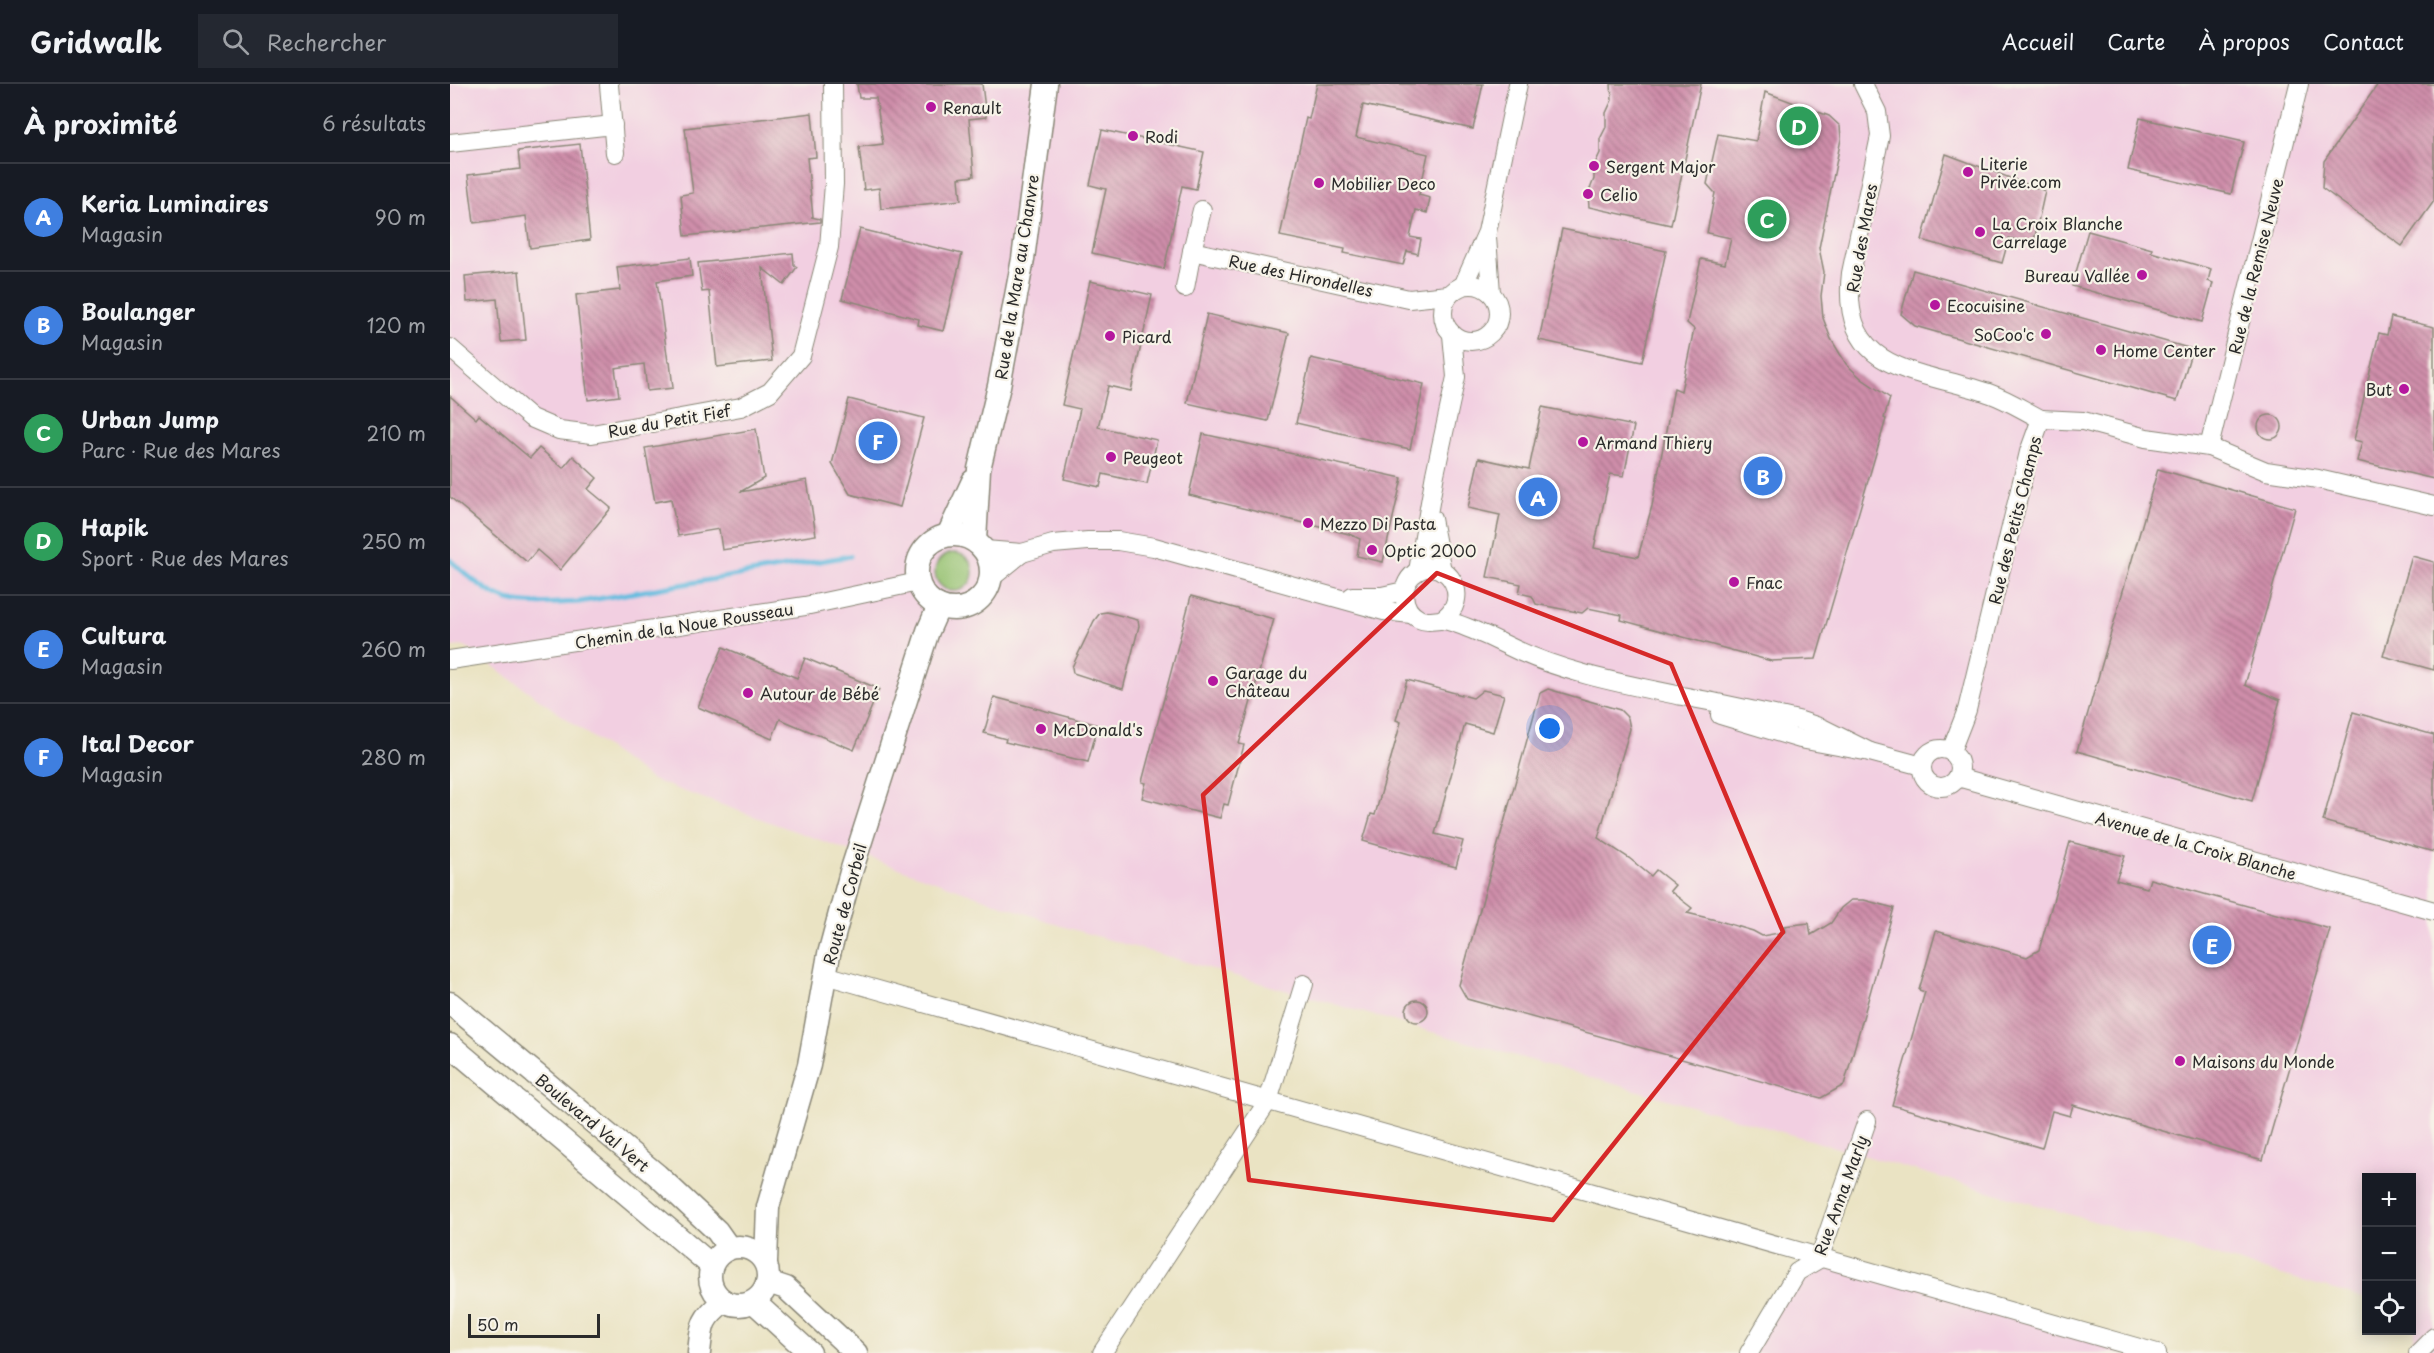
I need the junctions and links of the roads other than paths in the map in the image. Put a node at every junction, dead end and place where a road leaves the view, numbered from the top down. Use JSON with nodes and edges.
{"nodes":[{"id":1,"x":833,"y":84,"type":"edge"},
{"id":2,"x":1046,"y":84,"type":"edge"},
{"id":3,"x":1518,"y":84,"type":"edge"},
{"id":4,"x":1863,"y":84,"type":"edge"},
{"id":5,"x":2299,"y":84,"type":"edge"},
{"id":6,"x":609,"y":86,"type":"dead end"},
{"id":7,"x":613,"y":125,"type":"junction"},
{"id":8,"x":450,"y":143,"type":"edge"},
{"id":9,"x":615,"y":153,"type":"dead end"},
{"id":10,"x":1202,"y":210,"type":"dead end"},
{"id":11,"x":1487,"y":232,"type":"junction"},
{"id":12,"x":1192,"y":251,"type":"junction"},
{"id":13,"x":1185,"y":288,"type":"dead end"},
{"id":14,"x":1456,"y":291,"type":"junction"},
{"id":15,"x":1491,"y":293,"type":"junction"},
{"id":16,"x":1409,"y":299,"type":"junction"},
{"id":17,"x":1448,"y":327,"type":"junction"},
{"id":18,"x":1479,"y":340,"type":"junction"},
{"id":19,"x":450,"y":348,"type":"edge"},
{"id":20,"x":1456,"y":377,"type":"junction"},
{"id":21,"x":2041,"y":419,"type":"junction"},
{"id":22,"x":2209,"y":447,"type":"junction"},
{"id":23,"x":979,"y":469,"type":"junction"},
{"id":24,"x":2434,"y":506,"type":"edge"},
{"id":25,"x":1430,"y":508,"type":"junction"},
{"id":26,"x":948,"y":535,"type":"junction"},
{"id":27,"x":980,"y":546,"type":"junction"},
{"id":28,"x":1023,"y":553,"type":"junction"},
{"id":29,"x":1418,"y":571,"type":"junction"},
{"id":30,"x":1442,"y":571,"type":"junction"},
{"id":31,"x":991,"y":578,"type":"junction"},
{"id":32,"x":918,"y":582,"type":"junction"},
{"id":33,"x":1404,"y":591,"type":"junction"},
{"id":34,"x":1332,"y":596,"type":"junction"},
{"id":35,"x":1456,"y":605,"type":"junction"},
{"id":36,"x":939,"y":606,"type":"junction"},
{"id":37,"x":1411,"y":614,"type":"junction"},
{"id":38,"x":1442,"y":620,"type":"junction"},
{"id":39,"x":1491,"y":638,"type":"junction"},
{"id":40,"x":450,"y":660,"type":"edge"},
{"id":41,"x":1951,"y":751,"type":"junction"},
{"id":42,"x":1922,"y":766,"type":"junction"},
{"id":43,"x":1958,"y":777,"type":"junction"},
{"id":44,"x":2434,"y":911,"type":"edge"},
{"id":45,"x":825,"y":975,"type":"junction"},
{"id":46,"x":1304,"y":984,"type":"dead end"},
{"id":47,"x":450,"y":1003,"type":"edge"},
{"id":48,"x":450,"y":1046,"type":"edge"},
{"id":49,"x":1268,"y":1101,"type":"junction"},
{"id":50,"x":1867,"y":1121,"type":"dead end"},
{"id":51,"x":768,"y":1207,"type":"junction"},
{"id":52,"x":733,"y":1247,"type":"junction"},
{"id":53,"x":1820,"y":1258,"type":"junction"},
{"id":54,"x":711,"y":1265,"type":"junction"},
{"id":55,"x":767,"y":1272,"type":"junction"},
{"id":56,"x":724,"y":1301,"type":"junction"},
{"id":57,"x":754,"y":1302,"type":"junction"},
{"id":58,"x":2434,"y":1337,"type":"edge"},
{"id":59,"x":699,"y":1353,"type":"edge"},
{"id":60,"x":810,"y":1353,"type":"edge"},
{"id":61,"x":856,"y":1353,"type":"edge"},
{"id":62,"x":1102,"y":1353,"type":"edge"},
{"id":63,"x":1749,"y":1353,"type":"edge"},
{"id":64,"x":2157,"y":1353,"type":"edge"},
{"id":65,"x":2418,"y":1353,"type":"edge"}],
"edges":[{"from":1,"to":19,"type":"street","name":"Rue du Petit Fief"},
{"from":2,"to":23,"type":"street","name":"Rue de la Mare au Chanvre"},
{"from":3,"to":11,"type":"street"},
{"from":4,"to":21,"type":"street","name":"Rue des Mares"},
{"from":5,"to":22,"type":"street","name":"Rue de la Remise Neuve"},
{"from":6,"to":7,"type":"street"},
{"from":7,"to":8,"type":"street"},
{"from":7,"to":9,"type":"street"},
{"from":10,"to":12,"type":"street"},
{"from":11,"to":14,"type":"street"},
{"from":11,"to":15,"type":"street"},
{"from":12,"to":13,"type":"street"},
{"from":12,"to":16,"type":"street","name":"Rue des Hirondelles"},
{"from":14,"to":15,"type":"street"},
{"from":14,"to":16,"type":"street","name":"Rue des Hirondelles"},
{"from":14,"to":17,"type":"street"},
{"from":15,"to":18,"type":"street"},
{"from":16,"to":17,"type":"street","name":"Rue des Hirondelles"},
{"from":17,"to":18,"type":"street"},
{"from":17,"to":20,"type":"street"},
{"from":18,"to":20,"type":"street"},
{"from":20,"to":25,"type":"street"},
{"from":21,"to":22,"type":"street","name":"Rue des Petits Champs"},
{"from":21,"to":41,"type":"street","name":"Rue des Petits Champs"},
{"from":22,"to":24,"type":"street","name":"Rue des Petits Champs"},
{"from":23,"to":26,"type":"street","name":"Rue de la Mare au Chanvre"},
{"from":23,"to":27,"type":"street","name":"Rue de la Mare au Chanvre"},
{"from":25,"to":29,"type":"street"},
{"from":25,"to":30,"type":"street"},
{"from":26,"to":27,"type":"street"},
{"from":26,"to":32,"type":"street"},
{"from":27,"to":28,"type":"street"},
{"from":27,"to":31,"type":"street"},
{"from":28,"to":31,"type":"street"},
{"from":28,"to":34,"type":"street"},
{"from":29,"to":30,"type":"street"},
{"from":29,"to":33,"type":"street"},
{"from":30,"to":35,"type":"street"},
{"from":31,"to":36,"type":"street"},
{"from":32,"to":36,"type":"street"},
{"from":32,"to":40,"type":"street","name":"Chemin de la Noue Rousseau"},
{"from":33,"to":34,"type":"street"},
{"from":33,"to":37,"type":"street"},
{"from":34,"to":37,"type":"street"},
{"from":35,"to":38,"type":"street"},
{"from":35,"to":39,"type":"street"},
{"from":36,"to":45,"type":"street","name":"Route de Corbeil"},
{"from":37,"to":38,"type":"street"},
{"from":38,"to":39,"type":"street"},
{"from":39,"to":42,"type":"street"},
{"from":41,"to":42,"type":"street"},
{"from":41,"to":43,"type":"street"},
{"from":42,"to":43,"type":"street"},
{"from":43,"to":44,"type":"street","name":"Avenue de la Croix Blanche"},
{"from":45,"to":49,"type":"street"},
{"from":45,"to":51,"type":"street","name":"Route de Corbeil"},
{"from":46,"to":49,"type":"street"},
{"from":47,"to":52,"type":"street","name":"Boulevard Val Vert"},
{"from":48,"to":54,"type":"street","name":"Boulevard Val Vert"},
{"from":49,"to":53,"type":"street"},
{"from":49,"to":62,"type":"street"},
{"from":50,"to":53,"type":"street","name":"Rue Anna Marly"},
{"from":51,"to":52,"type":"street","name":"Route de Corbeil"},
{"from":51,"to":55,"type":"street","name":"Route de Corbeil"},
{"from":52,"to":54,"type":"street"},
{"from":52,"to":55,"type":"street"},
{"from":53,"to":63,"type":"street","name":"Rue Anna Marly"},
{"from":53,"to":64,"type":"street"},
{"from":54,"to":56,"type":"street"},
{"from":55,"to":57,"type":"street"},
{"from":55,"to":61,"type":"street"},
{"from":56,"to":57,"type":"street"},
{"from":56,"to":59,"type":"street"},
{"from":57,"to":60,"type":"street"},
{"from":58,"to":65,"type":"street"}]}
